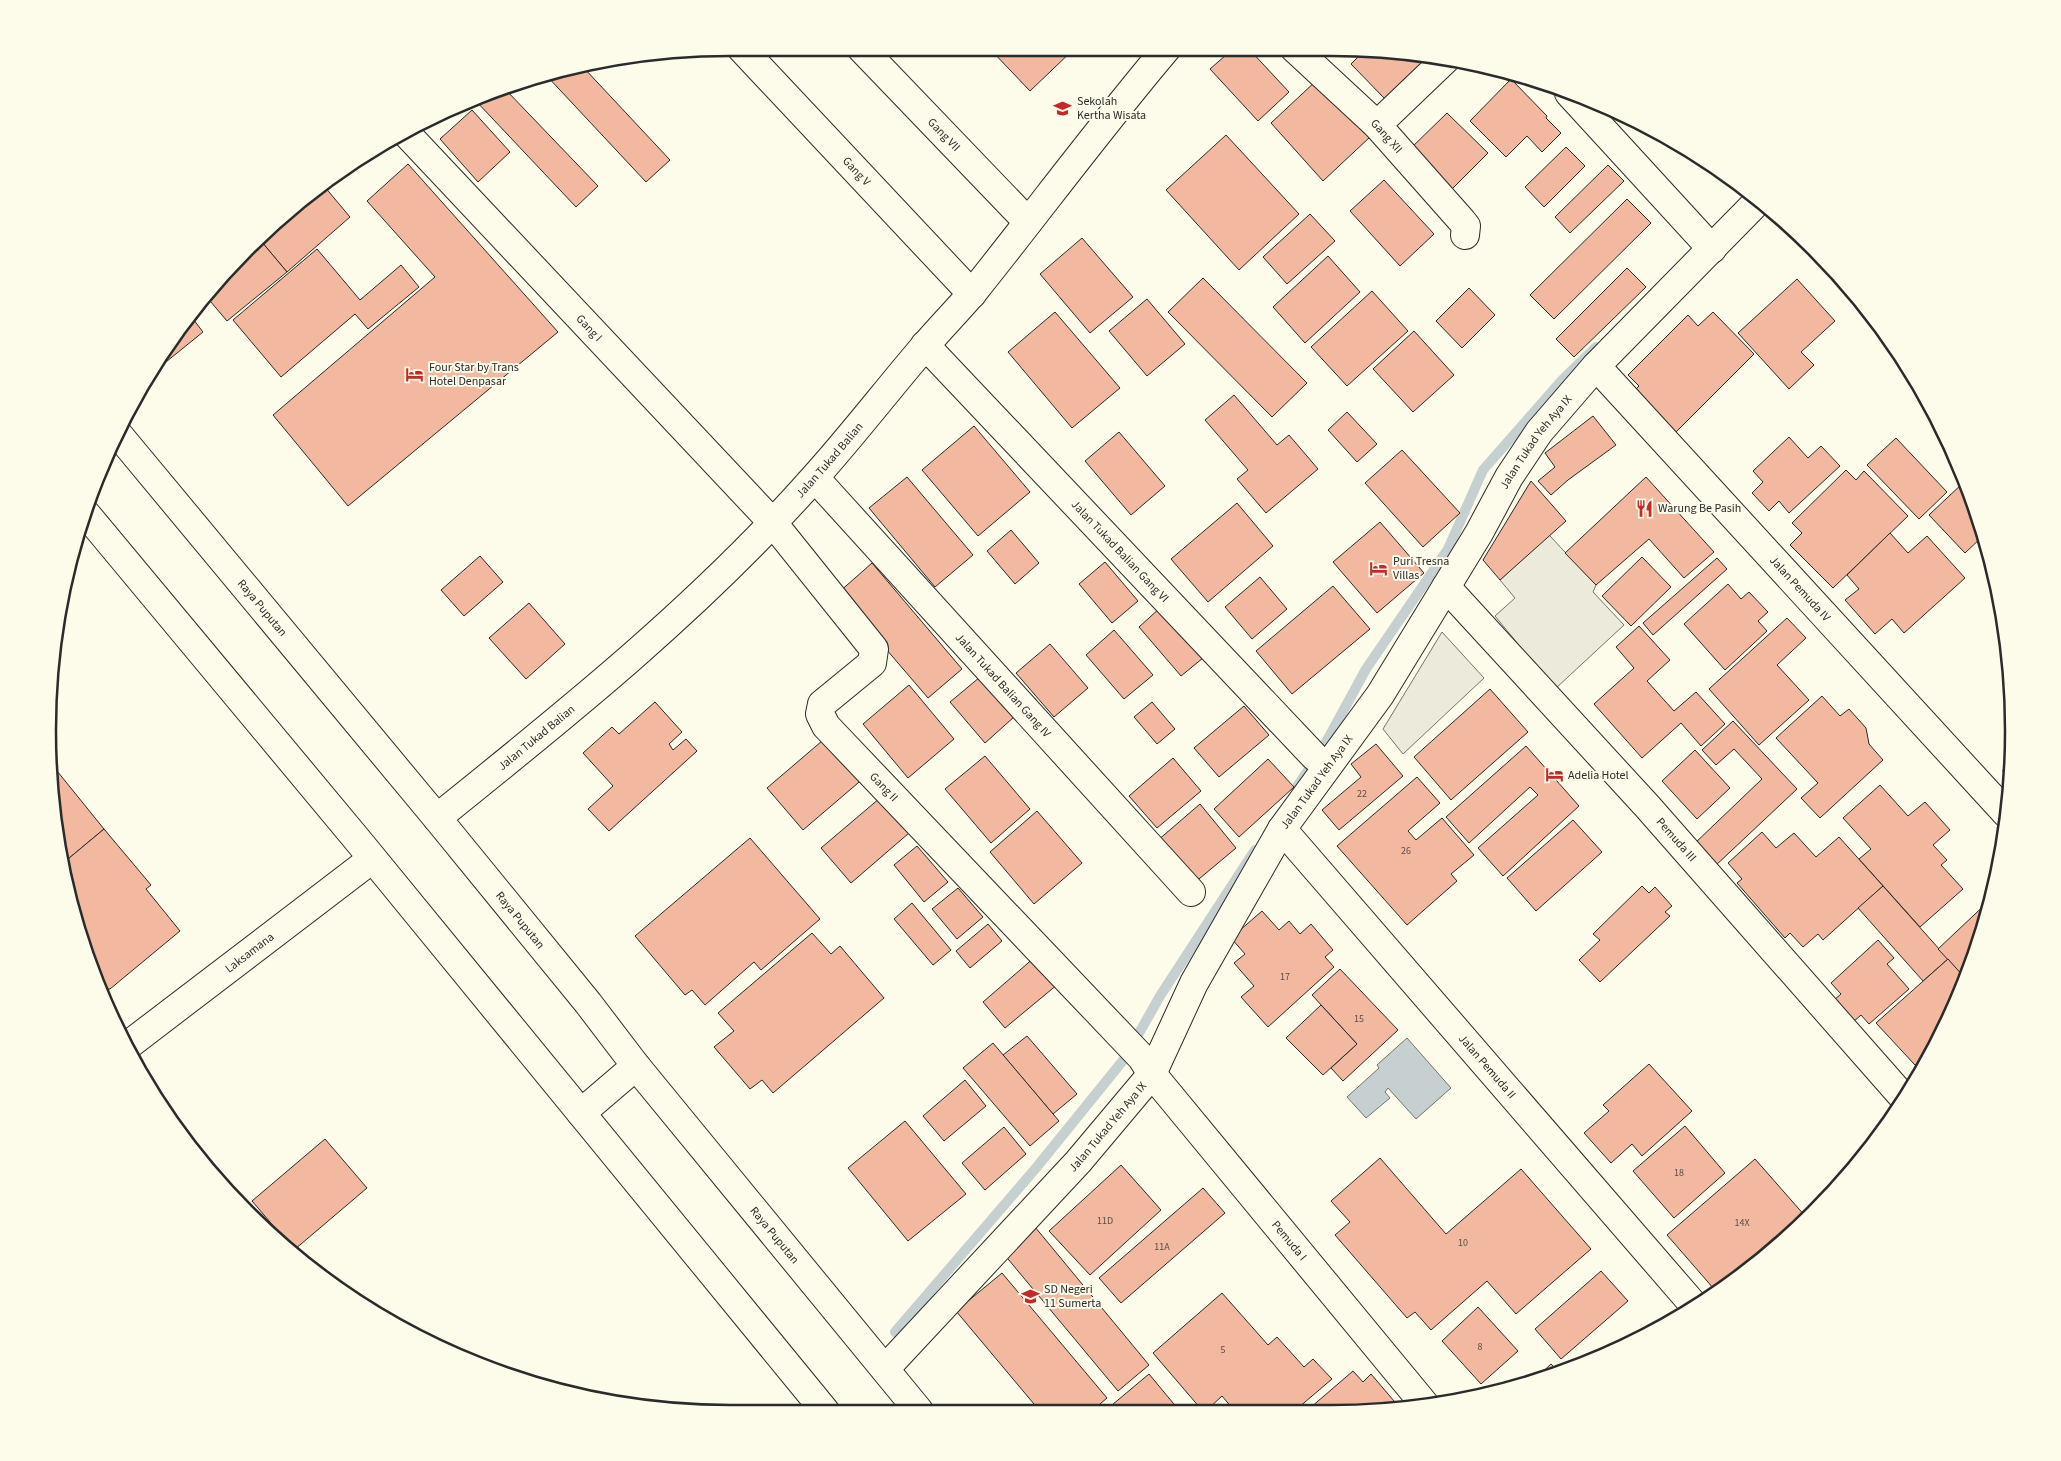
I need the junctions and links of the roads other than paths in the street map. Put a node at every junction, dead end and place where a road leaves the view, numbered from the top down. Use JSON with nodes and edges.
{"nodes":[{"id":1,"x":749,"y":56,"type":"edge"},
{"id":2,"x":869,"y":56,"type":"edge"},
{"id":3,"x":1160,"y":56,"type":"edge"},
{"id":4,"x":1303,"y":56,"type":"edge"},
{"id":5,"x":1439,"y":65,"type":"edge"},
{"id":6,"x":1579,"y":104,"type":"edge"},
{"id":7,"x":1377,"y":124,"type":"junction"},
{"id":8,"x":410,"y":138,"type":"edge"},
{"id":9,"x":1753,"y":206,"type":"edge"},
{"id":10,"x":1028,"y":222,"type":"junction"},
{"id":11,"x":1465,"y":235,"type":"dead end"},
{"id":12,"x":1712,"y":249,"type":"junction"},
{"id":13,"x":972,"y":294,"type":"junction"},
{"id":14,"x":925,"y":346,"type":"junction"},
{"id":15,"x":1596,"y":366,"type":"junction"},
{"id":16,"x":123,"y":440,"type":"edge"},
{"id":17,"x":815,"y":478,"type":"junction"},
{"id":18,"x":90,"y":519,"type":"edge"},
{"id":19,"x":773,"y":523,"type":"junction"},
{"id":20,"x":1446,"y":587,"type":"junction"},
{"id":21,"x":1315,"y":757,"type":"dead end"},
{"id":22,"x":2000,"y":807,"type":"edge"},
{"id":23,"x":437,"y":818,"type":"junction"},
{"id":24,"x":1282,"y":829,"type":"junction"},
{"id":25,"x":372,"y":860,"type":"junction"},
{"id":26,"x":1191,"y":892,"type":"dead end"},
{"id":27,"x":133,"y":1042,"type":"edge"},
{"id":28,"x":1136,"y":1053,"type":"junction"},
{"id":29,"x":636,"y":1066,"type":"junction"},
{"id":30,"x":1899,"y":1092,"type":"edge"},
{"id":31,"x":581,"y":1113,"type":"junction"},
{"id":32,"x":1690,"y":1300,"type":"edge"},
{"id":33,"x":885,"y":1370,"type":"junction"},
{"id":34,"x":1420,"y":1399,"type":"edge"},
{"id":35,"x":820,"y":1405,"type":"edge"},
{"id":36,"x":914,"y":1405,"type":"edge"}],
"edges":[{"from":1,"to":13,"type":"street","name":"Gang V"},
{"from":2,"to":10,"type":"street","name":"Gang VII"},
{"from":3,"to":10,"type":"street","name":"Jalan Tukad Balian"},
{"from":4,"to":7,"type":"street","name":"Gang XII"},
{"from":5,"to":7,"type":"street"},
{"from":6,"to":12,"type":"street"},
{"from":7,"to":11,"type":"street","name":"Gang XII"},
{"from":8,"to":19,"type":"street","name":"Gang I"},
{"from":9,"to":12,"type":"street","name":"Jalan Tukad Yeh Aya IX"},
{"from":10,"to":13,"type":"street","name":"Jalan Tukad Balian"},
{"from":12,"to":15,"type":"street","name":"Jalan Tukad Yeh Aya IX"},
{"from":13,"to":14,"type":"street","name":"Jalan Tukad Balian"},
{"from":14,"to":17,"type":"street","name":"Jalan Tukad Balian"},
{"from":14,"to":21,"type":"street","name":"Jalan Tukad Balian Gang VI"},
{"from":15,"to":20,"type":"street","name":"Jalan Tukad Yeh Aya IX"},
{"from":15,"to":22,"type":"street","name":"Jalan Pemuda IV"},
{"from":16,"to":23,"type":"street","name":"Raya Puputan"},
{"from":17,"to":19,"type":"street","name":"Jalan Tukad Balian"},
{"from":17,"to":26,"type":"street","name":"Jalan Tukad Balian Gang IV"},
{"from":18,"to":25,"type":"street"},
{"from":19,"to":23,"type":"street","name":"Jalan Tukad Balian"},
{"from":19,"to":28,"type":"street","name":"Gang II"},
{"from":20,"to":24,"type":"street","name":"Jalan Tukad Yeh Aya IX"},
{"from":20,"to":30,"type":"street","name":"Pemuda III"},
{"from":23,"to":29,"type":"street","name":"Raya Puputan"},
{"from":24,"to":28,"type":"street","name":"Jalan Tukad Yeh Aya IX"},
{"from":24,"to":32,"type":"street","name":"Jalan Pemuda II"},
{"from":25,"to":27,"type":"street","name":"Laksamana"},
{"from":25,"to":31,"type":"street"},
{"from":28,"to":33,"type":"street","name":"Jalan Tukad Yeh Aya IX"},
{"from":28,"to":34,"type":"street","name":"Pemuda I"},
{"from":29,"to":31,"type":"street"},
{"from":29,"to":33,"type":"street","name":"Raya Puputan"},
{"from":31,"to":35,"type":"street"},
{"from":33,"to":36,"type":"street","name":"Raya Puputan"}]}
